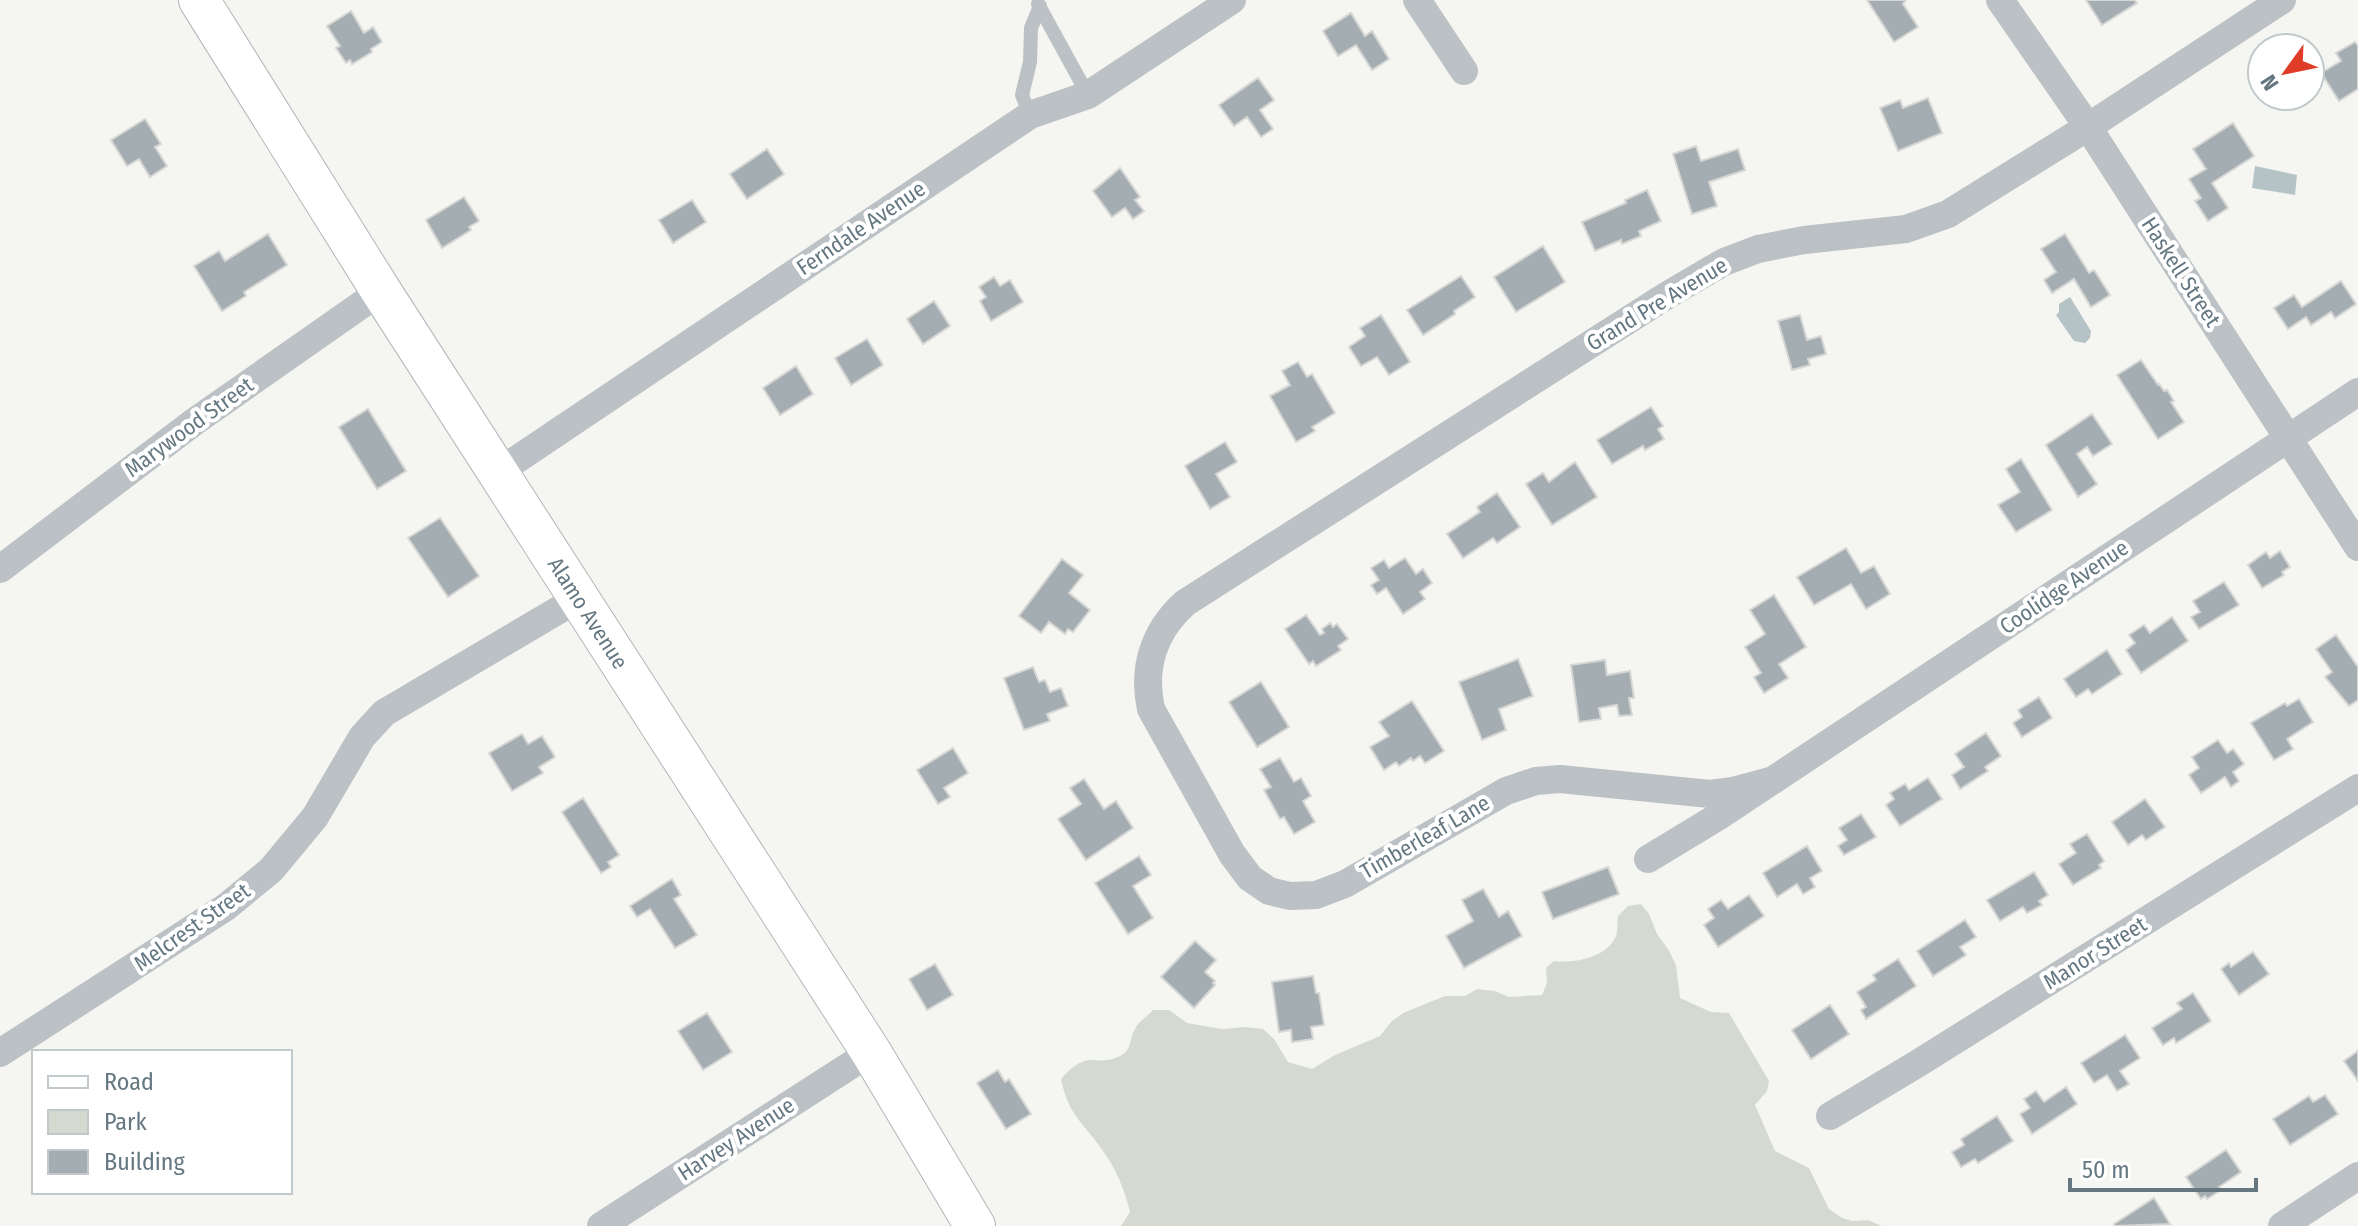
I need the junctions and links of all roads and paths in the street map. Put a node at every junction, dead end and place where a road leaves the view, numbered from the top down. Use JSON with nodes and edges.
{"nodes":[{"id":1,"x":199,"y":0,"type":"edge"},
{"id":2,"x":1232,"y":0,"type":"edge"},
{"id":3,"x":1417,"y":0,"type":"edge"},
{"id":4,"x":2000,"y":0,"type":"edge"},
{"id":5,"x":2282,"y":0,"type":"edge"},
{"id":6,"x":1038,"y":3,"type":"edge"},
{"id":7,"x":1464,"y":71,"type":"dead end"},
{"id":8,"x":1088,"y":95,"type":"junction"},
{"id":9,"x":1030,"y":115,"type":"junction"},
{"id":10,"x":2088,"y":127,"type":"junction"},
{"id":11,"x":381,"y":291,"type":"junction"},
{"id":12,"x":2358,"y":392,"type":"edge"},
{"id":13,"x":2287,"y":439,"type":"junction"},
{"id":14,"x":498,"y":472,"type":"junction"},
{"id":15,"x":2358,"y":547,"type":"edge"},
{"id":16,"x":0,"y":569,"type":"edge"},
{"id":17,"x":579,"y":598,"type":"junction"},
{"id":18,"x":1164,"y":735,"type":"joint"},
{"id":19,"x":1770,"y":781,"type":"junction"},
{"id":20,"x":2358,"y":788,"type":"edge"},
{"id":21,"x":1648,"y":859,"type":"dead end"},
{"id":22,"x":871,"y":1052,"type":"junction"},
{"id":23,"x":0,"y":1053,"type":"edge"},
{"id":24,"x":1830,"y":1116,"type":"dead end"},
{"id":25,"x":2358,"y":1176,"type":"edge"},
{"id":26,"x":601,"y":1226,"type":"edge"},
{"id":27,"x":975,"y":1226,"type":"edge"},
{"id":28,"x":2282,"y":1226,"type":"edge"}],
"edges":[{"from":1,"to":11,"type":"street","name":"Alamo Avenue"},
{"from":2,"to":8,"type":"street","name":"Ferndale Avenue"},
{"from":3,"to":7,"type":"street"},
{"from":4,"to":10,"type":"street","name":"Haskell Street"},
{"from":5,"to":10,"type":"street","name":"Grand Pre Avenue"},
{"from":6,"to":8,"type":"lane"},
{"from":6,"to":9,"type":"lane"},
{"from":8,"to":9,"type":"street","name":"Ferndale Avenue"},
{"from":9,"to":14,"type":"street","name":"Ferndale Avenue"},
{"from":10,"to":13,"type":"street","name":"Haskell Street"},
{"from":10,"to":18,"type":"street","name":"Grand Pre Avenue"},
{"from":11,"to":14,"type":"street","name":"Alamo Avenue"},
{"from":11,"to":16,"type":"street","name":"Marywood Street"},
{"from":12,"to":13,"type":"street","name":"Coolidge Avenue"},
{"from":13,"to":15,"type":"street","name":"Haskell Street"},
{"from":13,"to":19,"type":"street","name":"Coolidge Avenue"},
{"from":14,"to":17,"type":"street","name":"Alamo Avenue"},
{"from":17,"to":22,"type":"street","name":"Alamo Avenue"},
{"from":17,"to":23,"type":"street","name":"Melcrest Street"},
{"from":18,"to":19,"type":"street","name":"Timberleaf Lane"},
{"from":19,"to":21,"type":"street","name":"Coolidge Avenue"},
{"from":20,"to":24,"type":"street","name":"Manor Street"},
{"from":22,"to":26,"type":"street","name":"Harvey Avenue"},
{"from":22,"to":27,"type":"street","name":"Alamo Avenue"},
{"from":25,"to":28,"type":"street"}]}
